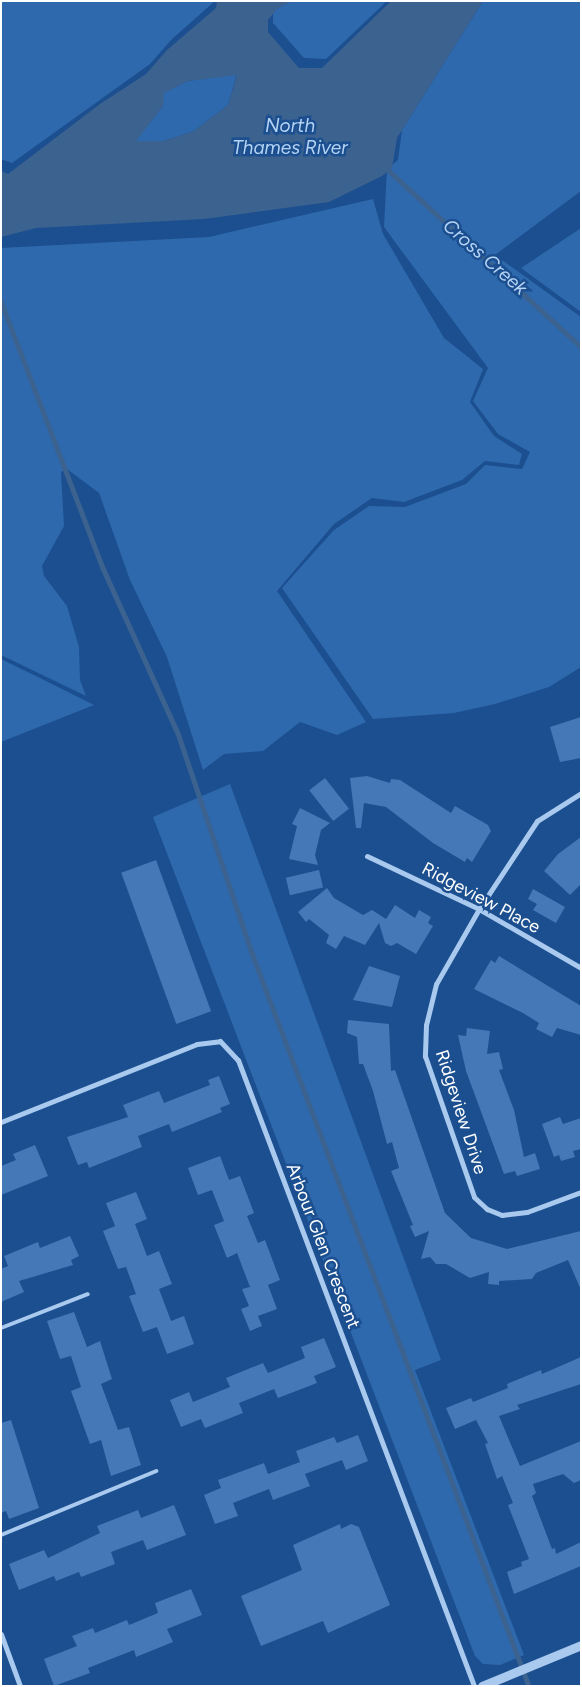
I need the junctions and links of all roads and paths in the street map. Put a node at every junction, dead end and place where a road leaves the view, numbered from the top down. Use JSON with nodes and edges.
{"nodes":[{"id":1,"x":581,"y":793,"type":"edge"},
{"id":2,"x":367,"y":856,"type":"dead end"},
{"id":3,"x":479,"y":909,"type":"junction"},
{"id":4,"x":581,"y":968,"type":"edge"},
{"id":5,"x":1,"y":1122,"type":"edge"},
{"id":6,"x":581,"y":1192,"type":"edge"},
{"id":7,"x":88,"y":1294,"type":"dead end"},
{"id":8,"x":1,"y":1328,"type":"edge"},
{"id":9,"x":156,"y":1471,"type":"dead end"},
{"id":10,"x":1,"y":1535,"type":"edge"},
{"id":11,"x":1,"y":1634,"type":"edge"},
{"id":12,"x":581,"y":1645,"type":"edge"},
{"id":13,"x":20,"y":1686,"type":"edge"},
{"id":14,"x":474,"y":1686,"type":"edge"},
{"id":15,"x":482,"y":1686,"type":"edge"}],
"edges":[{"from":1,"to":3,"type":"street","name":"Ridgeview Drive"},
{"from":2,"to":3,"type":"street","name":"Ridgeview Place"},
{"from":3,"to":4,"type":"street","name":"Ridgeview Place"},
{"from":3,"to":6,"type":"street","name":"Ridgeview Drive"},
{"from":5,"to":14,"type":"street","name":"Arbour Glen Crescent"},
{"from":7,"to":8,"type":"lane"},
{"from":9,"to":10,"type":"lane"},
{"from":11,"to":13,"type":"street"},
{"from":12,"to":15,"type":"street"}]}
